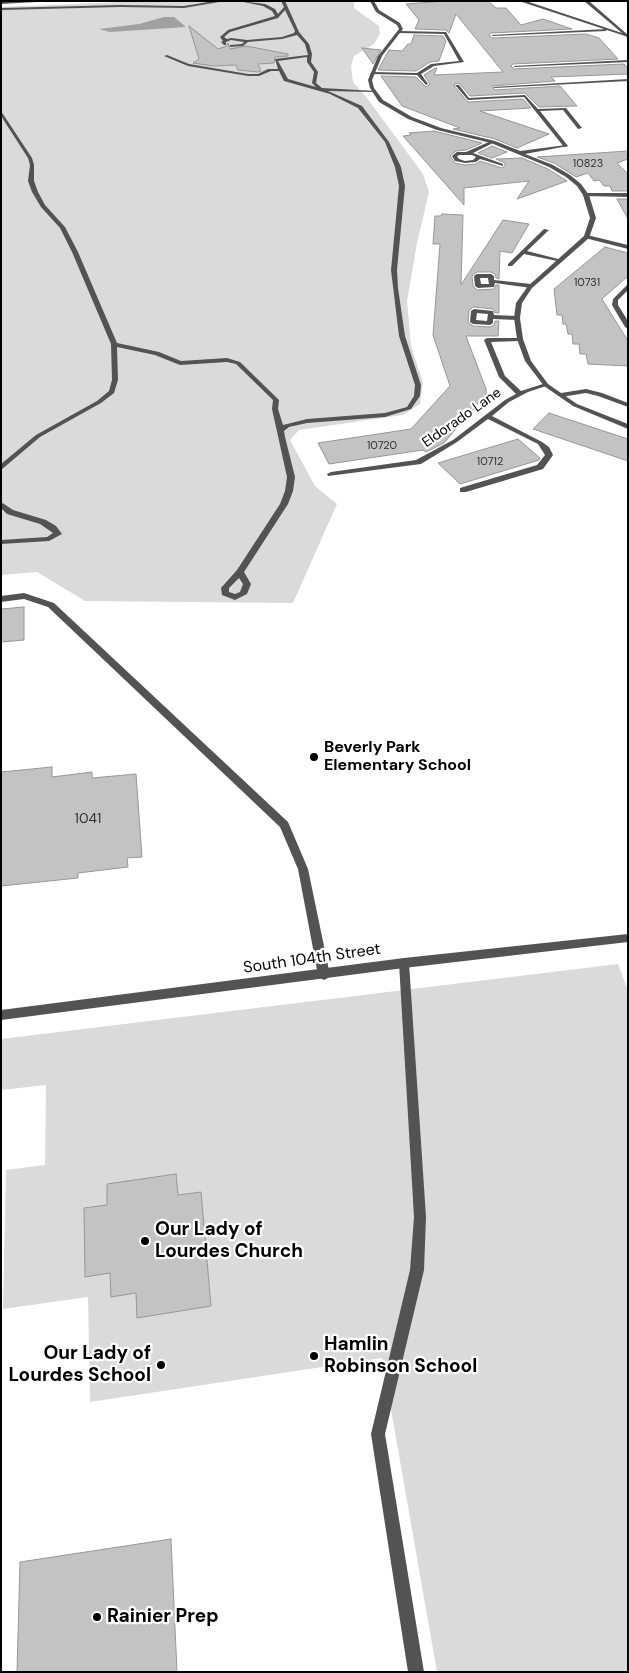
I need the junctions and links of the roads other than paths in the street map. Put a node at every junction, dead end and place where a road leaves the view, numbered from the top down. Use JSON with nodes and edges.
{"nodes":[{"id":1,"x":37,"y":1,"type":"edge"},
{"id":2,"x":223,"y":1,"type":"edge"},
{"id":3,"x":242,"y":1,"type":"edge"},
{"id":4,"x":292,"y":1,"type":"edge"},
{"id":5,"x":372,"y":1,"type":"edge"},
{"id":6,"x":521,"y":1,"type":"edge"},
{"id":7,"x":586,"y":1,"type":"edge"},
{"id":8,"x":283,"y":2,"type":"edge"},
{"id":9,"x":1,"y":3,"type":"edge"},
{"id":10,"x":286,"y":7,"type":"junction"},
{"id":11,"x":1,"y":9,"type":"edge"},
{"id":12,"x":277,"y":17,"type":"junction"},
{"id":13,"x":606,"y":30,"type":"junction"},
{"id":14,"x":400,"y":32,"type":"junction"},
{"id":15,"x":297,"y":33,"type":"junction"},
{"id":16,"x":493,"y":35,"type":"dead end"},
{"id":17,"x":627,"y":36,"type":"edge"},
{"id":18,"x":247,"y":41,"type":"junction"},
{"id":19,"x":231,"y":46,"type":"dead end"},
{"id":20,"x":166,"y":56,"type":"dead end"},
{"id":21,"x":308,"y":56,"type":"junction"},
{"id":22,"x":628,"y":61,"type":"edge"},
{"id":23,"x":516,"y":66,"type":"dead end"},
{"id":24,"x":280,"y":70,"type":"junction"},
{"id":25,"x":372,"y":73,"type":"junction"},
{"id":26,"x":418,"y":74,"type":"junction"},
{"id":27,"x":628,"y":80,"type":"edge"},
{"id":28,"x":426,"y":84,"type":"dead end"},
{"id":29,"x":457,"y":86,"type":"dead end"},
{"id":30,"x":495,"y":87,"type":"dead end"},
{"id":31,"x":324,"y":90,"type":"junction"},
{"id":32,"x":374,"y":91,"type":"junction"},
{"id":33,"x":537,"y":110,"type":"junction"},
{"id":34,"x":1,"y":112,"type":"edge"},
{"id":35,"x":580,"y":128,"type":"dead end"},
{"id":36,"x":493,"y":142,"type":"junction"},
{"id":37,"x":468,"y":153,"type":"junction"},
{"id":38,"x":520,"y":153,"type":"junction"},
{"id":39,"x":479,"y":157,"type":"junction"},
{"id":40,"x":501,"y":165,"type":"dead end"},
{"id":41,"x":586,"y":195,"type":"junction"},
{"id":42,"x":628,"y":195,"type":"edge"},
{"id":43,"x":546,"y":230,"type":"dead end"},
{"id":44,"x":587,"y":237,"type":"junction"},
{"id":45,"x":628,"y":247,"type":"edge"},
{"id":46,"x":523,"y":252,"type":"junction"},
{"id":47,"x":560,"y":261,"type":"junction"},
{"id":48,"x":510,"y":265,"type":"dead end"},
{"id":49,"x":492,"y":281,"type":"dead end"},
{"id":50,"x":531,"y":286,"type":"junction"},
{"id":51,"x":628,"y":286,"type":"edge"},
{"id":52,"x":491,"y":317,"type":"dead end"},
{"id":53,"x":517,"y":318,"type":"junction"},
{"id":54,"x":628,"y":327,"type":"edge"},
{"id":55,"x":520,"y":339,"type":"junction"},
{"id":56,"x":114,"y":344,"type":"junction"},
{"id":57,"x":546,"y":385,"type":"junction"},
{"id":58,"x":520,"y":394,"type":"junction"},
{"id":59,"x":561,"y":395,"type":"junction"},
{"id":60,"x":628,"y":405,"type":"edge"},
{"id":61,"x":487,"y":416,"type":"junction"},
{"id":62,"x":628,"y":427,"type":"edge"},
{"id":63,"x":281,"y":430,"type":"junction"},
{"id":64,"x":1,"y":468,"type":"edge"},
{"id":65,"x":330,"y":474,"type":"dead end"},
{"id":66,"x":463,"y":490,"type":"dead end"},
{"id":67,"x":1,"y":504,"type":"edge"},
{"id":68,"x":1,"y":542,"type":"edge"},
{"id":69,"x":240,"y":572,"type":"dead end"},
{"id":70,"x":1,"y":598,"type":"edge"},
{"id":71,"x":628,"y":938,"type":"edge"},
{"id":72,"x":404,"y":964,"type":"junction"},
{"id":73,"x":324,"y":975,"type":"junction"},
{"id":74,"x":1,"y":1015,"type":"edge"},
{"id":75,"x":416,"y":1672,"type":"edge"}],
"edges":[{"from":1,"to":9,"type":"street"},
{"from":2,"to":11,"type":"street"},
{"from":3,"to":12,"type":"street"},
{"from":4,"to":8,"type":"street"},
{"from":5,"to":14,"type":"street"},
{"from":6,"to":13,"type":"street"},
{"from":7,"to":17,"type":"street"},
{"from":8,"to":10,"type":"street"},
{"from":10,"to":12,"type":"street"},
{"from":10,"to":15,"type":"street"},
{"from":12,"to":18,"type":"street"},
{"from":13,"to":16,"type":"street"},
{"from":13,"to":17,"type":"street"},
{"from":14,"to":25,"type":"street"},
{"from":14,"to":26,"type":"street"},
{"from":15,"to":18,"type":"street"},
{"from":15,"to":21,"type":"street"},
{"from":18,"to":19,"type":"street"},
{"from":20,"to":24,"type":"street"},
{"from":21,"to":24,"type":"street"},
{"from":21,"to":31,"type":"street"},
{"from":22,"to":23,"type":"street"},
{"from":24,"to":31,"type":"street"},
{"from":25,"to":26,"type":"street"},
{"from":25,"to":32,"type":"street"},
{"from":26,"to":28,"type":"street"},
{"from":27,"to":30,"type":"street"},
{"from":29,"to":33,"type":"street"},
{"from":31,"to":32,"type":"street"},
{"from":31,"to":63,"type":"street"},
{"from":32,"to":36,"type":"street"},
{"from":33,"to":35,"type":"street"},
{"from":33,"to":38,"type":"street"},
{"from":34,"to":56,"type":"street"},
{"from":36,"to":37,"type":"street"},
{"from":36,"to":38,"type":"street"},
{"from":37,"to":39,"type":"street"},
{"from":37,"to":39,"type":"street"},
{"from":38,"to":41,"type":"street"},
{"from":39,"to":40,"type":"street"},
{"from":41,"to":42,"type":"street"},
{"from":41,"to":44,"type":"street"},
{"from":43,"to":46,"type":"street"},
{"from":44,"to":45,"type":"street"},
{"from":44,"to":47,"type":"street"},
{"from":46,"to":47,"type":"street"},
{"from":46,"to":48,"type":"street"},
{"from":47,"to":50,"type":"street"},
{"from":49,"to":50,"type":"street"},
{"from":50,"to":53,"type":"street"},
{"from":51,"to":54,"type":"street"},
{"from":52,"to":53,"type":"street"},
{"from":53,"to":55,"type":"street"},
{"from":55,"to":57,"type":"street"},
{"from":55,"to":58,"type":"street"},
{"from":56,"to":63,"type":"street"},
{"from":56,"to":64,"type":"street"},
{"from":57,"to":58,"type":"street","name":"Eldorado Lane"},
{"from":57,"to":59,"type":"street"},
{"from":58,"to":61,"type":"street","name":"Eldorado Lane"},
{"from":59,"to":60,"type":"street"},
{"from":59,"to":62,"type":"street"},
{"from":61,"to":65,"type":"street","name":"Eldorado Lane"},
{"from":61,"to":66,"type":"street"},
{"from":63,"to":69,"type":"street"},
{"from":67,"to":68,"type":"street"},
{"from":70,"to":73,"type":"street"},
{"from":71,"to":72,"type":"street","name":"South 104th Street"},
{"from":72,"to":73,"type":"street","name":"South 104th Street"},
{"from":72,"to":75,"type":"street"},
{"from":73,"to":74,"type":"street","name":"South 104th Street"}]}
